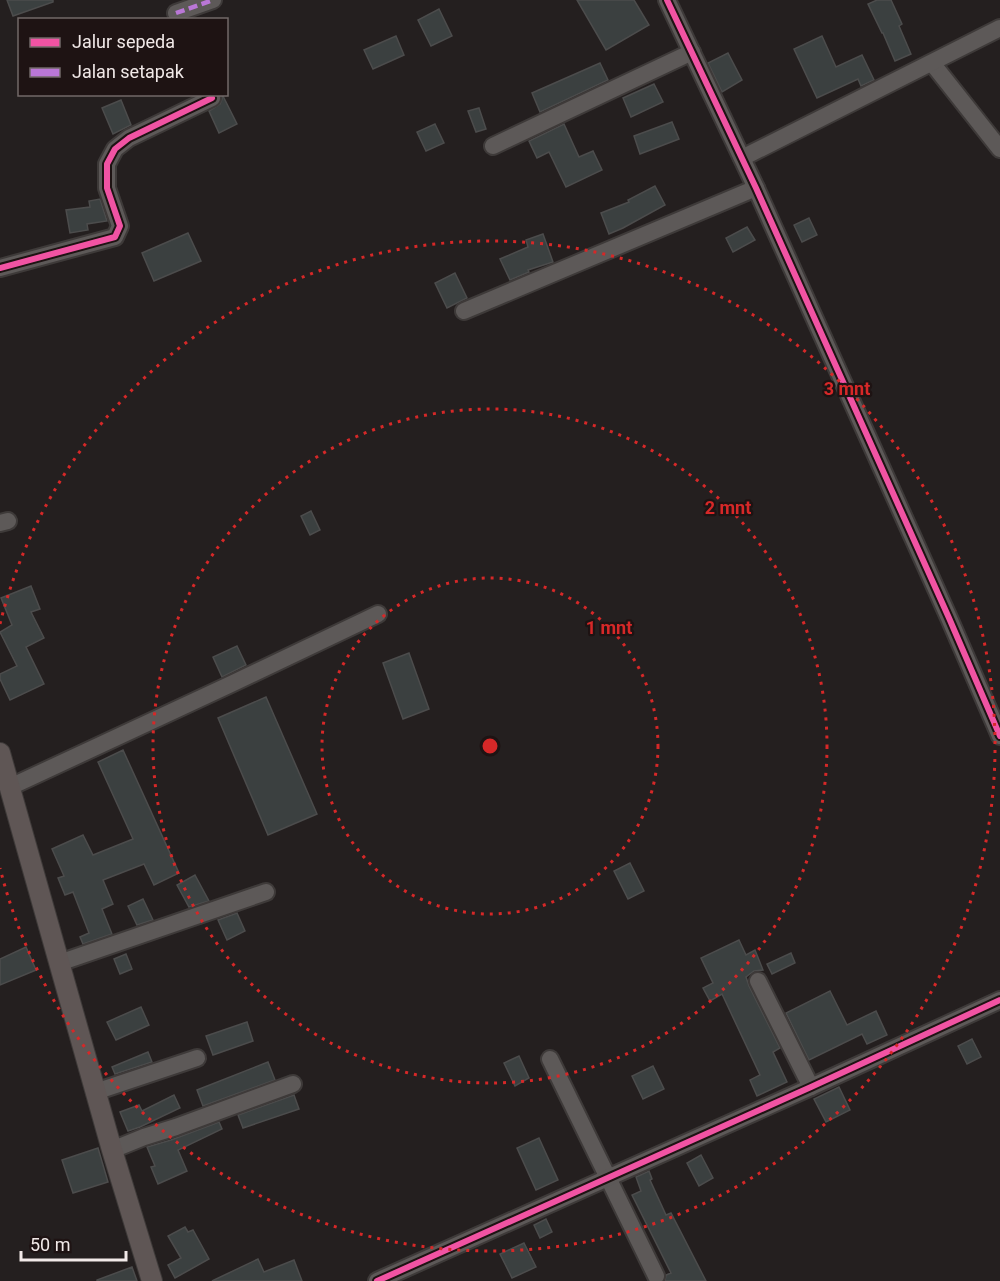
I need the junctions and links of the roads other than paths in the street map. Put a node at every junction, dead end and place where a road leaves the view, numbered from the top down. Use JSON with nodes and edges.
{"nodes":[{"id":1,"x":213,"y":0,"type":"edge"},
{"id":2,"x":667,"y":0,"type":"edge"},
{"id":3,"x":176,"y":13,"type":"dead end"},
{"id":4,"x":1000,"y":28,"type":"edge"},
{"id":5,"x":692,"y":52,"type":"junction"},
{"id":6,"x":932,"y":63,"type":"junction"},
{"id":7,"x":212,"y":98,"type":"dead end"},
{"id":8,"x":493,"y":146,"type":"dead end"},
{"id":9,"x":1000,"y":149,"type":"edge"},
{"id":10,"x":742,"y":158,"type":"junction"},
{"id":11,"x":756,"y":188,"type":"junction"},
{"id":12,"x":0,"y":268,"type":"edge"},
{"id":13,"x":464,"y":311,"type":"dead end"},
{"id":14,"x":378,"y":614,"type":"dead end"},
{"id":15,"x":1000,"y":736,"type":"edge"},
{"id":16,"x":0,"y":753,"type":"edge"},
{"id":17,"x":10,"y":787,"type":"junction"},
{"id":18,"x":266,"y":892,"type":"dead end"},
{"id":19,"x":59,"y":963,"type":"junction"},
{"id":20,"x":758,"y":981,"type":"dead end"},
{"id":21,"x":1000,"y":1000,"type":"edge"},
{"id":22,"x":197,"y":1058,"type":"dead end"},
{"id":23,"x":550,"y":1059,"type":"dead end"},
{"id":24,"x":293,"y":1084,"type":"dead end"},
{"id":25,"x":810,"y":1087,"type":"junction"},
{"id":26,"x":95,"y":1092,"type":"junction"},
{"id":27,"x":112,"y":1150,"type":"junction"},
{"id":28,"x":608,"y":1177,"type":"junction"},
{"id":29,"x":656,"y":1276,"type":"dead end"},
{"id":30,"x":152,"y":1281,"type":"edge"},
{"id":31,"x":377,"y":1281,"type":"edge"}],
"edges":[{"from":1,"to":3,"type":"street"},
{"from":2,"to":5,"type":"street"},
{"from":4,"to":6,"type":"street"},
{"from":5,"to":8,"type":"street"},
{"from":5,"to":10,"type":"street"},
{"from":6,"to":9,"type":"street"},
{"from":6,"to":10,"type":"street"},
{"from":7,"to":12,"type":"street"},
{"from":10,"to":11,"type":"street"},
{"from":11,"to":13,"type":"street"},
{"from":11,"to":15,"type":"street"},
{"from":14,"to":17,"type":"street"},
{"from":16,"to":17,"type":"main road"},
{"from":17,"to":19,"type":"main road"},
{"from":18,"to":19,"type":"street"},
{"from":19,"to":26,"type":"main road"},
{"from":20,"to":25,"type":"street"},
{"from":21,"to":25,"type":"street"},
{"from":22,"to":26,"type":"street"},
{"from":23,"to":28,"type":"street"},
{"from":24,"to":27,"type":"street"},
{"from":25,"to":28,"type":"street"},
{"from":26,"to":27,"type":"main road"},
{"from":27,"to":30,"type":"main road"},
{"from":28,"to":29,"type":"street"},
{"from":28,"to":31,"type":"street"}]}
